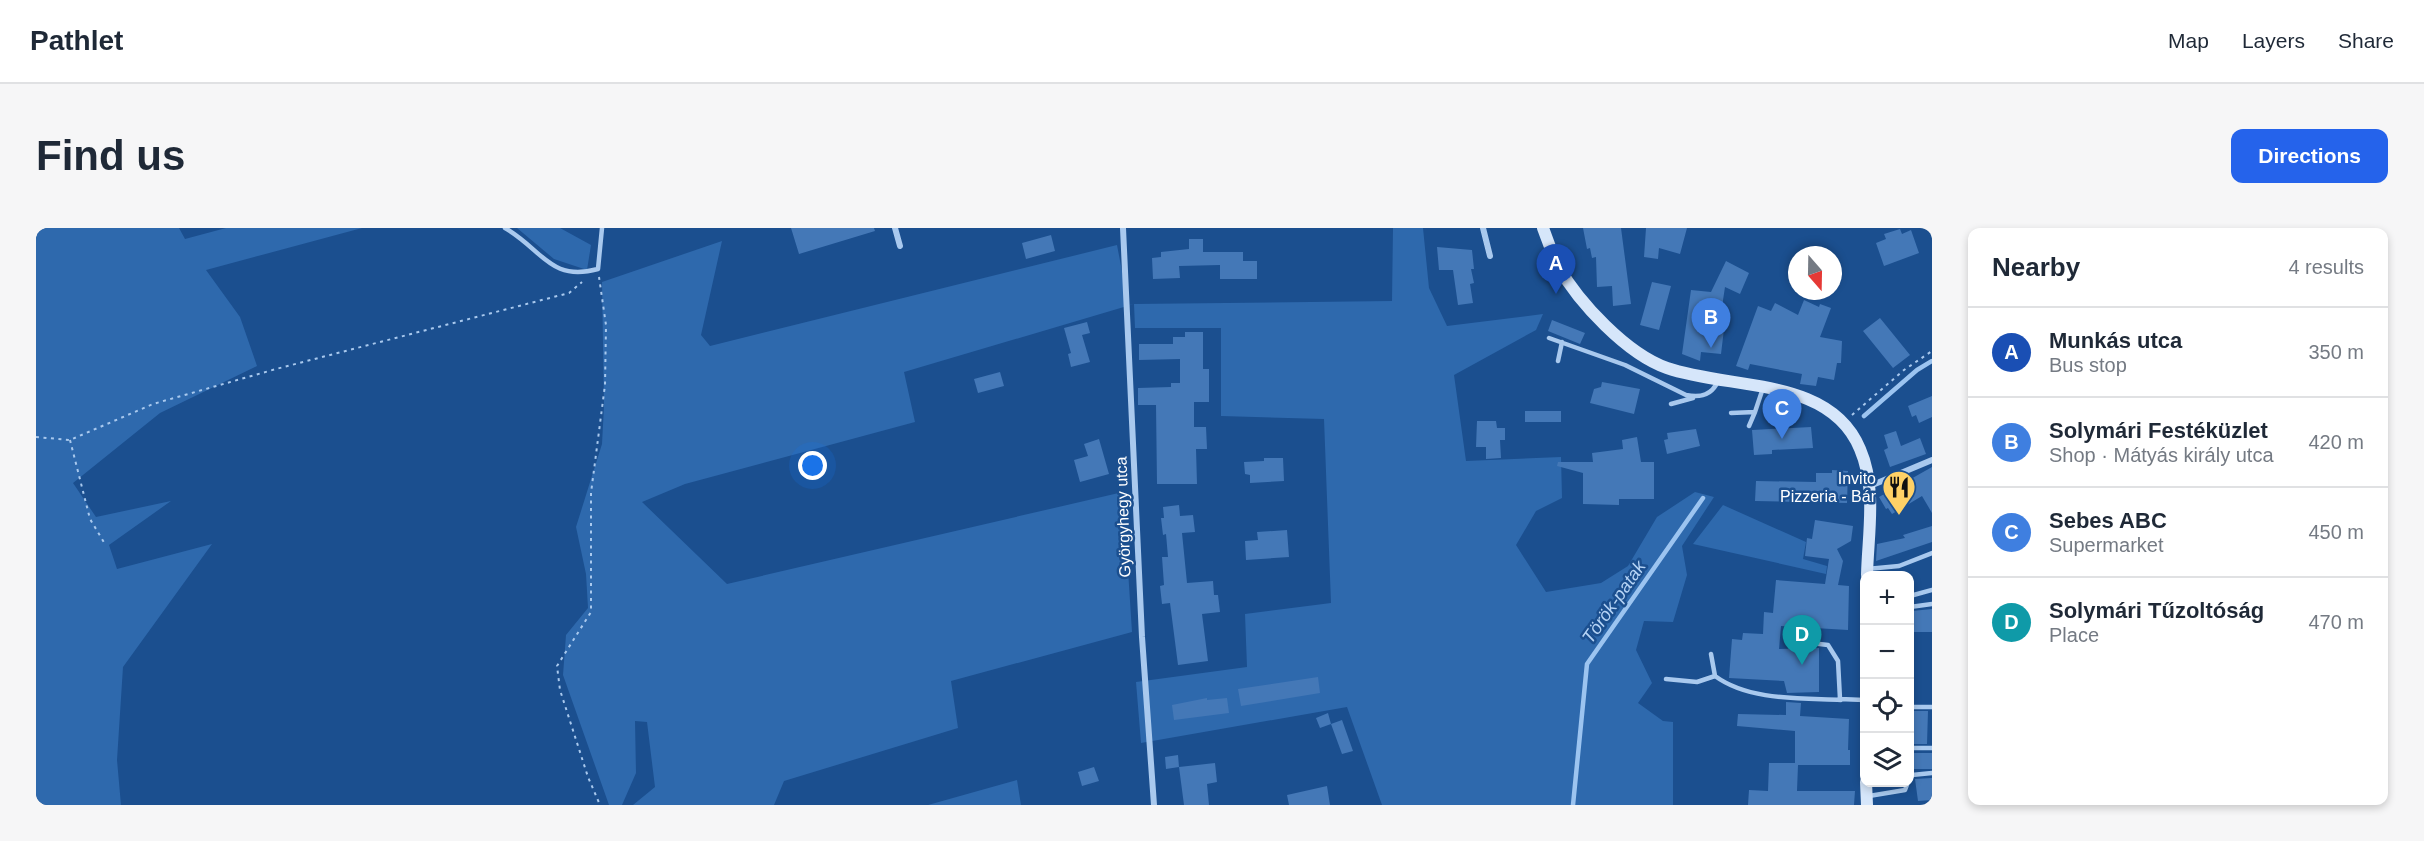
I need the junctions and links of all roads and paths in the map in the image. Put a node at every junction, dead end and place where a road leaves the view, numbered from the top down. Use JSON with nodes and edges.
{"nodes":[{"id":1,"x":505,"y":228,"type":"edge"},
{"id":2,"x":603,"y":228,"type":"edge"},
{"id":3,"x":895,"y":228,"type":"edge"},
{"id":4,"x":1123,"y":228,"type":"edge"},
{"id":5,"x":1483,"y":228,"type":"edge"},
{"id":6,"x":1543,"y":228,"type":"edge"},
{"id":7,"x":900,"y":246,"type":"dead end"},
{"id":8,"x":1490,"y":256,"type":"dead end"},
{"id":9,"x":598,"y":269,"type":"junction"},
{"id":10,"x":1549,"y":338,"type":"dead end"},
{"id":11,"x":1562,"y":342,"type":"junction"},
{"id":12,"x":1932,"y":351,"type":"edge"},
{"id":13,"x":1558,"y":361,"type":"dead end"},
{"id":14,"x":1719,"y":379,"type":"junction"},
{"id":15,"x":1763,"y":388,"type":"junction"},
{"id":16,"x":1696,"y":397,"type":"junction"},
{"id":17,"x":1671,"y":404,"type":"dead end"},
{"id":18,"x":1755,"y":412,"type":"junction"},
{"id":19,"x":1731,"y":413,"type":"dead end"},
{"id":20,"x":1844,"y":422,"type":"junction"},
{"id":21,"x":1749,"y":426,"type":"dead end"},
{"id":22,"x":36,"y":436,"type":"edge"},
{"id":23,"x":70,"y":440,"type":"junction"},
{"id":24,"x":1932,"y":460,"type":"edge"},
{"id":25,"x":1870,"y":486,"type":"junction"},
{"id":26,"x":105,"y":544,"type":"dead end"},
{"id":27,"x":1932,"y":553,"type":"edge"},
{"id":28,"x":1867,"y":571,"type":"edge"},
{"id":29,"x":1872,"y":571,"type":"edge"},
{"id":30,"x":1932,"y":590,"type":"edge"},
{"id":31,"x":1914,"y":595,"type":"edge"},
{"id":32,"x":1932,"y":604,"type":"edge"},
{"id":33,"x":1914,"y":607,"type":"edge"},
{"id":34,"x":1810,"y":643,"type":"dead end"},
{"id":35,"x":1711,"y":654,"type":"dead end"},
{"id":36,"x":1715,"y":676,"type":"junction"},
{"id":37,"x":1666,"y":678,"type":"dead end"},
{"id":38,"x":1841,"y":700,"type":"junction"},
{"id":39,"x":1860,"y":700,"type":"edge"},
{"id":40,"x":1914,"y":707,"type":"edge"},
{"id":41,"x":1932,"y":707,"type":"edge"},
{"id":42,"x":1914,"y":748,"type":"edge"},
{"id":43,"x":1932,"y":748,"type":"edge"},
{"id":44,"x":1932,"y":773,"type":"edge"},
{"id":45,"x":1914,"y":775,"type":"edge"},
{"id":46,"x":1906,"y":787,"type":"edge"},
{"id":47,"x":1866,"y":801,"type":"edge"},
{"id":48,"x":600,"y":805,"type":"edge"},
{"id":49,"x":1154,"y":805,"type":"edge"}],
"edges":[{"from":1,"to":9,"type":"lane"},
{"from":2,"to":9,"type":"lane"},
{"from":3,"to":7,"type":"street"},
{"from":4,"to":49,"type":"street","name":"Györgyhegy utca"},
{"from":5,"to":8,"type":"street"},
{"from":6,"to":14,"type":"main road"},
{"from":9,"to":23,"type":"path"},
{"from":9,"to":48,"type":"path"},
{"from":10,"to":11,"type":"lane"},
{"from":11,"to":13,"type":"lane"},
{"from":11,"to":16,"type":"lane"},
{"from":12,"to":20,"type":"path"},
{"from":14,"to":15,"type":"main road"},
{"from":14,"to":16,"type":"lane"},
{"from":15,"to":18,"type":"lane"},
{"from":15,"to":20,"type":"main road"},
{"from":16,"to":17,"type":"lane"},
{"from":18,"to":19,"type":"lane"},
{"from":18,"to":21,"type":"lane"},
{"from":20,"to":25,"type":"main road"},
{"from":22,"to":23,"type":"path"},
{"from":23,"to":26,"type":"path"},
{"from":24,"to":25,"type":"street"},
{"from":25,"to":28,"type":"main road"},
{"from":27,"to":29,"type":"lane"},
{"from":30,"to":31,"type":"lane"},
{"from":32,"to":33,"type":"lane"},
{"from":34,"to":38,"type":"lane"},
{"from":35,"to":36,"type":"lane"},
{"from":36,"to":37,"type":"lane"},
{"from":36,"to":38,"type":"lane"},
{"from":38,"to":39,"type":"lane"},
{"from":40,"to":41,"type":"lane"},
{"from":42,"to":43,"type":"lane"},
{"from":44,"to":45,"type":"lane"},
{"from":46,"to":47,"type":"lane"}]}
